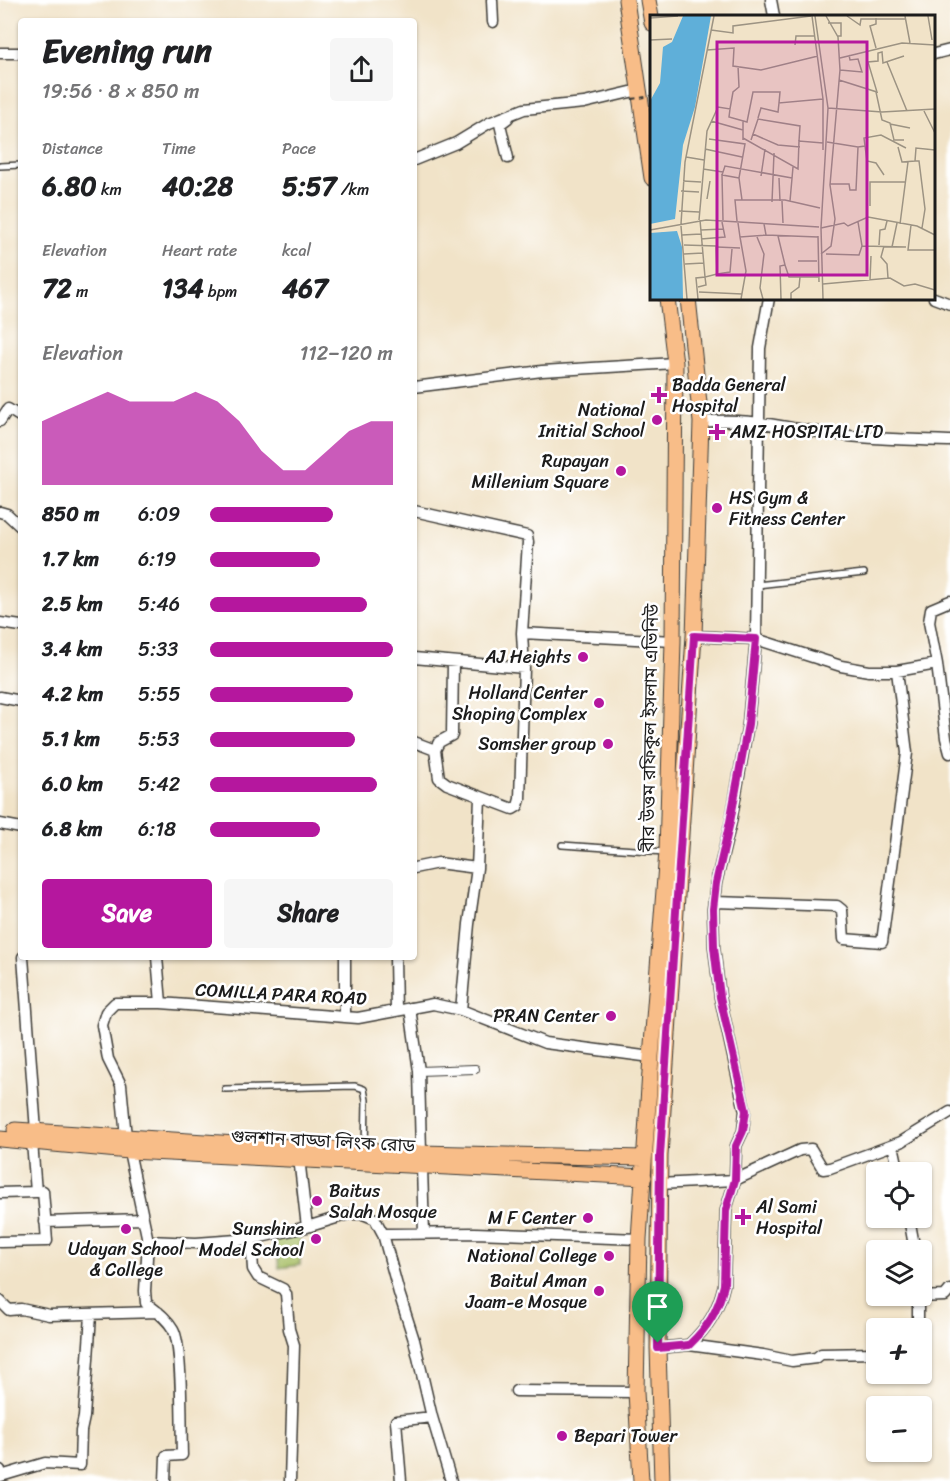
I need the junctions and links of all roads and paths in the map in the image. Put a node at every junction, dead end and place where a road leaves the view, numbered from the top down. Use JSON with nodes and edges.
{"nodes":[{"id":1,"x":492,"y":0,"type":"edge"},
{"id":2,"x":626,"y":0,"type":"edge"},
{"id":3,"x":648,"y":0,"type":"edge"},
{"id":4,"x":771,"y":0,"type":"edge"},
{"id":5,"x":650,"y":15,"type":"edge"},
{"id":6,"x":774,"y":15,"type":"edge"},
{"id":7,"x":493,"y":22,"type":"dead end"},
{"id":8,"x":950,"y":50,"type":"edge"},
{"id":9,"x":0,"y":53,"type":"edge"},
{"id":10,"x":18,"y":53,"type":"edge"},
{"id":11,"x":935,"y":54,"type":"edge"},
{"id":12,"x":641,"y":95,"type":"edge"},
{"id":13,"x":524,"y":109,"type":"junction"},
{"id":14,"x":508,"y":158,"type":"dead end"},
{"id":15,"x":417,"y":159,"type":"edge"},
{"id":16,"x":18,"y":165,"type":"edge"},
{"id":17,"x":0,"y":166,"type":"edge"},
{"id":18,"x":650,"y":170,"type":"edge"},
{"id":19,"x":935,"y":299,"type":"edge"},
{"id":20,"x":667,"y":300,"type":"edge"},
{"id":21,"x":688,"y":300,"type":"edge"},
{"id":22,"x":769,"y":300,"type":"edge"},
{"id":23,"x":950,"y":304,"type":"edge"},
{"id":24,"x":675,"y":363,"type":"junction"},
{"id":25,"x":417,"y":387,"type":"edge"},
{"id":26,"x":18,"y":415,"type":"edge"},
{"id":27,"x":0,"y":421,"type":"edge"},
{"id":28,"x":701,"y":422,"type":"junction"},
{"id":29,"x":758,"y":422,"type":"junction"},
{"id":30,"x":950,"y":441,"type":"edge"},
{"id":31,"x":0,"y":512,"type":"edge"},
{"id":32,"x":417,"y":512,"type":"edge"},
{"id":33,"x":18,"y":524,"type":"edge"},
{"id":34,"x":864,"y":573,"type":"dead end"},
{"id":35,"x":757,"y":585,"type":"junction"},
{"id":36,"x":950,"y":601,"type":"edge"},
{"id":37,"x":0,"y":623,"type":"edge"},
{"id":38,"x":18,"y":626,"type":"edge"},
{"id":39,"x":522,"y":633,"type":"junction"},
{"id":40,"x":694,"y":636,"type":"junction"},
{"id":41,"x":756,"y":639,"type":"junction"},
{"id":42,"x":673,"y":641,"type":"junction"},
{"id":43,"x":417,"y":658,"type":"edge"},
{"id":44,"x":453,"y":662,"type":"junction"},
{"id":45,"x":937,"y":664,"type":"junction"},
{"id":46,"x":524,"y":668,"type":"junction"},
{"id":47,"x":897,"y":671,"type":"junction"},
{"id":48,"x":0,"y":697,"type":"edge"},
{"id":49,"x":18,"y":700,"type":"edge"},
{"id":50,"x":417,"y":743,"type":"edge"},
{"id":51,"x":435,"y":750,"type":"junction"},
{"id":52,"x":950,"y":753,"type":"edge"},
{"id":53,"x":480,"y":798,"type":"junction"},
{"id":54,"x":0,"y":824,"type":"edge"},
{"id":55,"x":18,"y":827,"type":"edge"},
{"id":56,"x":562,"y":845,"type":"dead end"},
{"id":57,"x":668,"y":852,"type":"junction"},
{"id":58,"x":417,"y":867,"type":"edge"},
{"id":59,"x":477,"y":868,"type":"junction"},
{"id":60,"x":714,"y":902,"type":"junction"},
{"id":61,"x":23,"y":960,"type":"edge"},
{"id":62,"x":157,"y":960,"type":"edge"},
{"id":63,"x":345,"y":960,"type":"edge"},
{"id":64,"x":395,"y":960,"type":"edge"},
{"id":65,"x":161,"y":1003,"type":"junction"},
{"id":66,"x":410,"y":1008,"type":"junction"},
{"id":67,"x":461,"y":1010,"type":"junction"},
{"id":68,"x":396,"y":1011,"type":"junction"},
{"id":69,"x":345,"y":1017,"type":"junction"},
{"id":70,"x":651,"y":1057,"type":"junction"},
{"id":71,"x":475,"y":1069,"type":"dead end"},
{"id":72,"x":419,"y":1071,"type":"junction"},
{"id":73,"x":225,"y":1089,"type":"dead end"},
{"id":74,"x":950,"y":1112,"type":"edge"},
{"id":75,"x":0,"y":1129,"type":"edge"},
{"id":76,"x":34,"y":1137,"type":"junction"},
{"id":77,"x":0,"y":1139,"type":"edge"},
{"id":78,"x":128,"y":1144,"type":"junction"},
{"id":79,"x":893,"y":1145,"type":"junction"},
{"id":80,"x":364,"y":1150,"type":"junction"},
{"id":81,"x":298,"y":1158,"type":"junction"},
{"id":82,"x":644,"y":1158,"type":"junction"},
{"id":83,"x":421,"y":1160,"type":"junction"},
{"id":84,"x":897,"y":1162,"type":"edge"},
{"id":85,"x":644,"y":1177,"type":"junction"},
{"id":86,"x":735,"y":1180,"type":"junction"},
{"id":87,"x":659,"y":1184,"type":"junction"},
{"id":88,"x":36,"y":1191,"type":"junction"},
{"id":89,"x":0,"y":1193,"type":"edge"},
{"id":90,"x":143,"y":1219,"type":"junction"},
{"id":91,"x":45,"y":1222,"type":"junction"},
{"id":92,"x":307,"y":1227,"type":"junction"},
{"id":93,"x":424,"y":1233,"type":"junction"},
{"id":94,"x":383,"y":1234,"type":"junction"},
{"id":95,"x":251,"y":1239,"type":"junction"},
{"id":96,"x":639,"y":1239,"type":"junction"},
{"id":97,"x":148,"y":1241,"type":"junction"},
{"id":98,"x":0,"y":1242,"type":"edge"},
{"id":99,"x":950,"y":1290,"type":"edge"},
{"id":100,"x":932,"y":1296,"type":"edge"},
{"id":101,"x":0,"y":1301,"type":"edge"},
{"id":102,"x":158,"y":1312,"type":"junction"},
{"id":103,"x":91,"y":1315,"type":"junction"},
{"id":104,"x":637,"y":1345,"type":"junction"},
{"id":105,"x":689,"y":1345,"type":"junction"},
{"id":106,"x":658,"y":1346,"type":"junction"},
{"id":107,"x":866,"y":1353,"type":"edge"},
{"id":108,"x":516,"y":1391,"type":"dead end"},
{"id":109,"x":636,"y":1392,"type":"junction"},
{"id":110,"x":432,"y":1417,"type":"junction"},
{"id":111,"x":0,"y":1470,"type":"edge"},
{"id":112,"x":0,"y":1477,"type":"edge"},
{"id":113,"x":165,"y":1481,"type":"edge"},
{"id":114,"x":290,"y":1481,"type":"edge"},
{"id":115,"x":401,"y":1481,"type":"edge"},
{"id":116,"x":452,"y":1481,"type":"edge"},
{"id":117,"x":641,"y":1481,"type":"edge"},
{"id":118,"x":662,"y":1481,"type":"edge"}],
"edges":[{"from":1,"to":7,"type":"street"},
{"from":2,"to":12,"type":"main road"},
{"from":3,"to":5,"type":"main road"},
{"from":4,"to":6,"type":"street"},
{"from":8,"to":11,"type":"street"},
{"from":9,"to":10,"type":"street"},
{"from":12,"to":13,"type":"street"},
{"from":12,"to":18,"type":"main road"},
{"from":13,"to":14,"type":"street"},
{"from":13,"to":15,"type":"street"},
{"from":16,"to":17,"type":"lane"},
{"from":19,"to":23,"type":"street"},
{"from":20,"to":24,"type":"main road","name":"বীর উত্তম রফিকুল ইসলাম এভিনিউ"},
{"from":21,"to":28,"type":"main road","name":"বীর উত্তম রফিকুল ইসলাম এভিনিউ"},
{"from":22,"to":29,"type":"street"},
{"from":24,"to":25,"type":"street"},
{"from":24,"to":42,"type":"main road","name":"বীর উত্তম রফিকুল ইসলাম এভিনিউ"},
{"from":26,"to":27,"type":"street"},
{"from":28,"to":29,"type":"street"},
{"from":28,"to":40,"type":"main road","name":"বীর উত্তম রফিকুল ইসলাম এভিনিউ"},
{"from":29,"to":30,"type":"street"},
{"from":29,"to":35,"type":"street"},
{"from":31,"to":33,"type":"street"},
{"from":32,"to":39,"type":"street"},
{"from":34,"to":35,"type":"lane"},
{"from":35,"to":41,"type":"street"},
{"from":36,"to":45,"type":"street"},
{"from":37,"to":38,"type":"street"},
{"from":39,"to":42,"type":"street"},
{"from":39,"to":46,"type":"street"},
{"from":40,"to":41,"type":"street"},
{"from":40,"to":87,"type":"main road","name":"বীর উত্তম রফিকুল ইসলাম এভিনিউ"},
{"from":41,"to":47,"type":"street"},
{"from":41,"to":60,"type":"street"},
{"from":42,"to":57,"type":"main road","name":"বীর উত্তম রফিকুল ইসলাম এভিনিউ"},
{"from":43,"to":44,"type":"street"},
{"from":44,"to":46,"type":"street"},
{"from":44,"to":51,"type":"street"},
{"from":45,"to":47,"type":"street"},
{"from":45,"to":52,"type":"street"},
{"from":46,"to":53,"type":"street"},
{"from":47,"to":60,"type":"street"},
{"from":48,"to":49,"type":"street"},
{"from":50,"to":51,"type":"street"},
{"from":51,"to":53,"type":"street"},
{"from":53,"to":59,"type":"street"},
{"from":54,"to":55,"type":"street"},
{"from":56,"to":57,"type":"lane"},
{"from":57,"to":70,"type":"main road","name":"বীর উত্তম রফিকুল ইসলাম এভিনিউ"},
{"from":58,"to":59,"type":"street"},
{"from":59,"to":67,"type":"street"},
{"from":60,"to":86,"type":"street"},
{"from":61,"to":76,"type":"street"},
{"from":62,"to":65,"type":"street"},
{"from":63,"to":69,"type":"street"},
{"from":64,"to":68,"type":"street"},
{"from":65,"to":69,"type":"street","name":"COMILLA PARA ROAD"},
{"from":65,"to":78,"type":"street","name":"COMILLA PARA ROAD"},
{"from":66,"to":67,"type":"street","name":"COMILLA PARA ROAD"},
{"from":66,"to":68,"type":"street","name":"COMILLA PARA ROAD"},
{"from":66,"to":72,"type":"street"},
{"from":67,"to":70,"type":"street","name":"COMILLA PARA ROAD"},
{"from":68,"to":69,"type":"street","name":"COMILLA PARA ROAD"},
{"from":70,"to":82,"type":"main road","name":"বীর উত্তম রফিকুল ইসলাম এভিনিউ"},
{"from":71,"to":72,"type":"street"},
{"from":72,"to":83,"type":"street"},
{"from":73,"to":80,"type":"lane"},
{"from":74,"to":79,"type":"street"},
{"from":75,"to":76,"type":"main road","name":"গুলশান বাড্ডা লিংক রোড"},
{"from":76,"to":77,"type":"main road","name":"গুলশান বাড্ডা লিংক রোড"},
{"from":76,"to":78,"type":"main road","name":"গুলশান বাড্ডা লিংক রোড"},
{"from":76,"to":88,"type":"street"},
{"from":78,"to":80,"type":"main road","name":"গুলশান বাড্ডা লিংক রোড"},
{"from":78,"to":81,"type":"main road","name":"গুলশান বাড্ডা লিংক রোড"},
{"from":78,"to":90,"type":"street"},
{"from":79,"to":84,"type":"street"},
{"from":79,"to":86,"type":"street"},
{"from":80,"to":83,"type":"main road","name":"গুলশান বাড্ডা লিংক রোড"},
{"from":81,"to":83,"type":"main road","name":"গুলশান বাড্ডা লিংক রোড"},
{"from":81,"to":92,"type":"street"},
{"from":82,"to":83,"type":"main road","name":"গুলশান বাড্ডা লিংক রোড"},
{"from":82,"to":85,"type":"main road","name":"বীর উত্তম রফিকুল ইসলাম এভিনিউ"},
{"from":83,"to":85,"type":"main road","name":"গুলশান বাড্ডা লিংক রোড"},
{"from":83,"to":93,"type":"street"},
{"from":85,"to":96,"type":"main road","name":"বীর উত্তম রফিকুল ইসলাম এভিনিউ"},
{"from":86,"to":87,"type":"street"},
{"from":86,"to":105,"type":"street"},
{"from":87,"to":106,"type":"main road","name":"বীর উত্তম রফিকুল ইসলাম এভিনিউ"},
{"from":88,"to":89,"type":"street"},
{"from":88,"to":91,"type":"street"},
{"from":90,"to":91,"type":"street"},
{"from":90,"to":97,"type":"street"},
{"from":91,"to":98,"type":"street"},
{"from":92,"to":94,"type":"street"},
{"from":92,"to":95,"type":"street"},
{"from":93,"to":94,"type":"street"},
{"from":93,"to":96,"type":"street"},
{"from":94,"to":110,"type":"street"},
{"from":95,"to":97,"type":"street"},
{"from":95,"to":114,"type":"street"},
{"from":96,"to":104,"type":"main road","name":"বীর উত্তম রফিকুল ইসলাম এভিনিউ"},
{"from":97,"to":102,"type":"street"},
{"from":99,"to":100,"type":"street"},
{"from":101,"to":103,"type":"street"},
{"from":102,"to":103,"type":"street"},
{"from":102,"to":113,"type":"street"},
{"from":103,"to":112,"type":"street"},
{"from":104,"to":106,"type":"main road"},
{"from":104,"to":109,"type":"main road","name":"বীর উত্তম রফিকুল ইসলাম এভিনিউ"},
{"from":105,"to":106,"type":"street"},
{"from":105,"to":107,"type":"street"},
{"from":106,"to":118,"type":"main road","name":"বীর উত্তম রফিকুল ইসলাম এভিনিউ"},
{"from":108,"to":109,"type":"street"},
{"from":109,"to":117,"type":"main road","name":"বীর উত্তম রফিকুল ইসলাম এভিনিউ"},
{"from":110,"to":115,"type":"street"},
{"from":110,"to":116,"type":"street"},
{"from":111,"to":112,"type":"street"}]}
